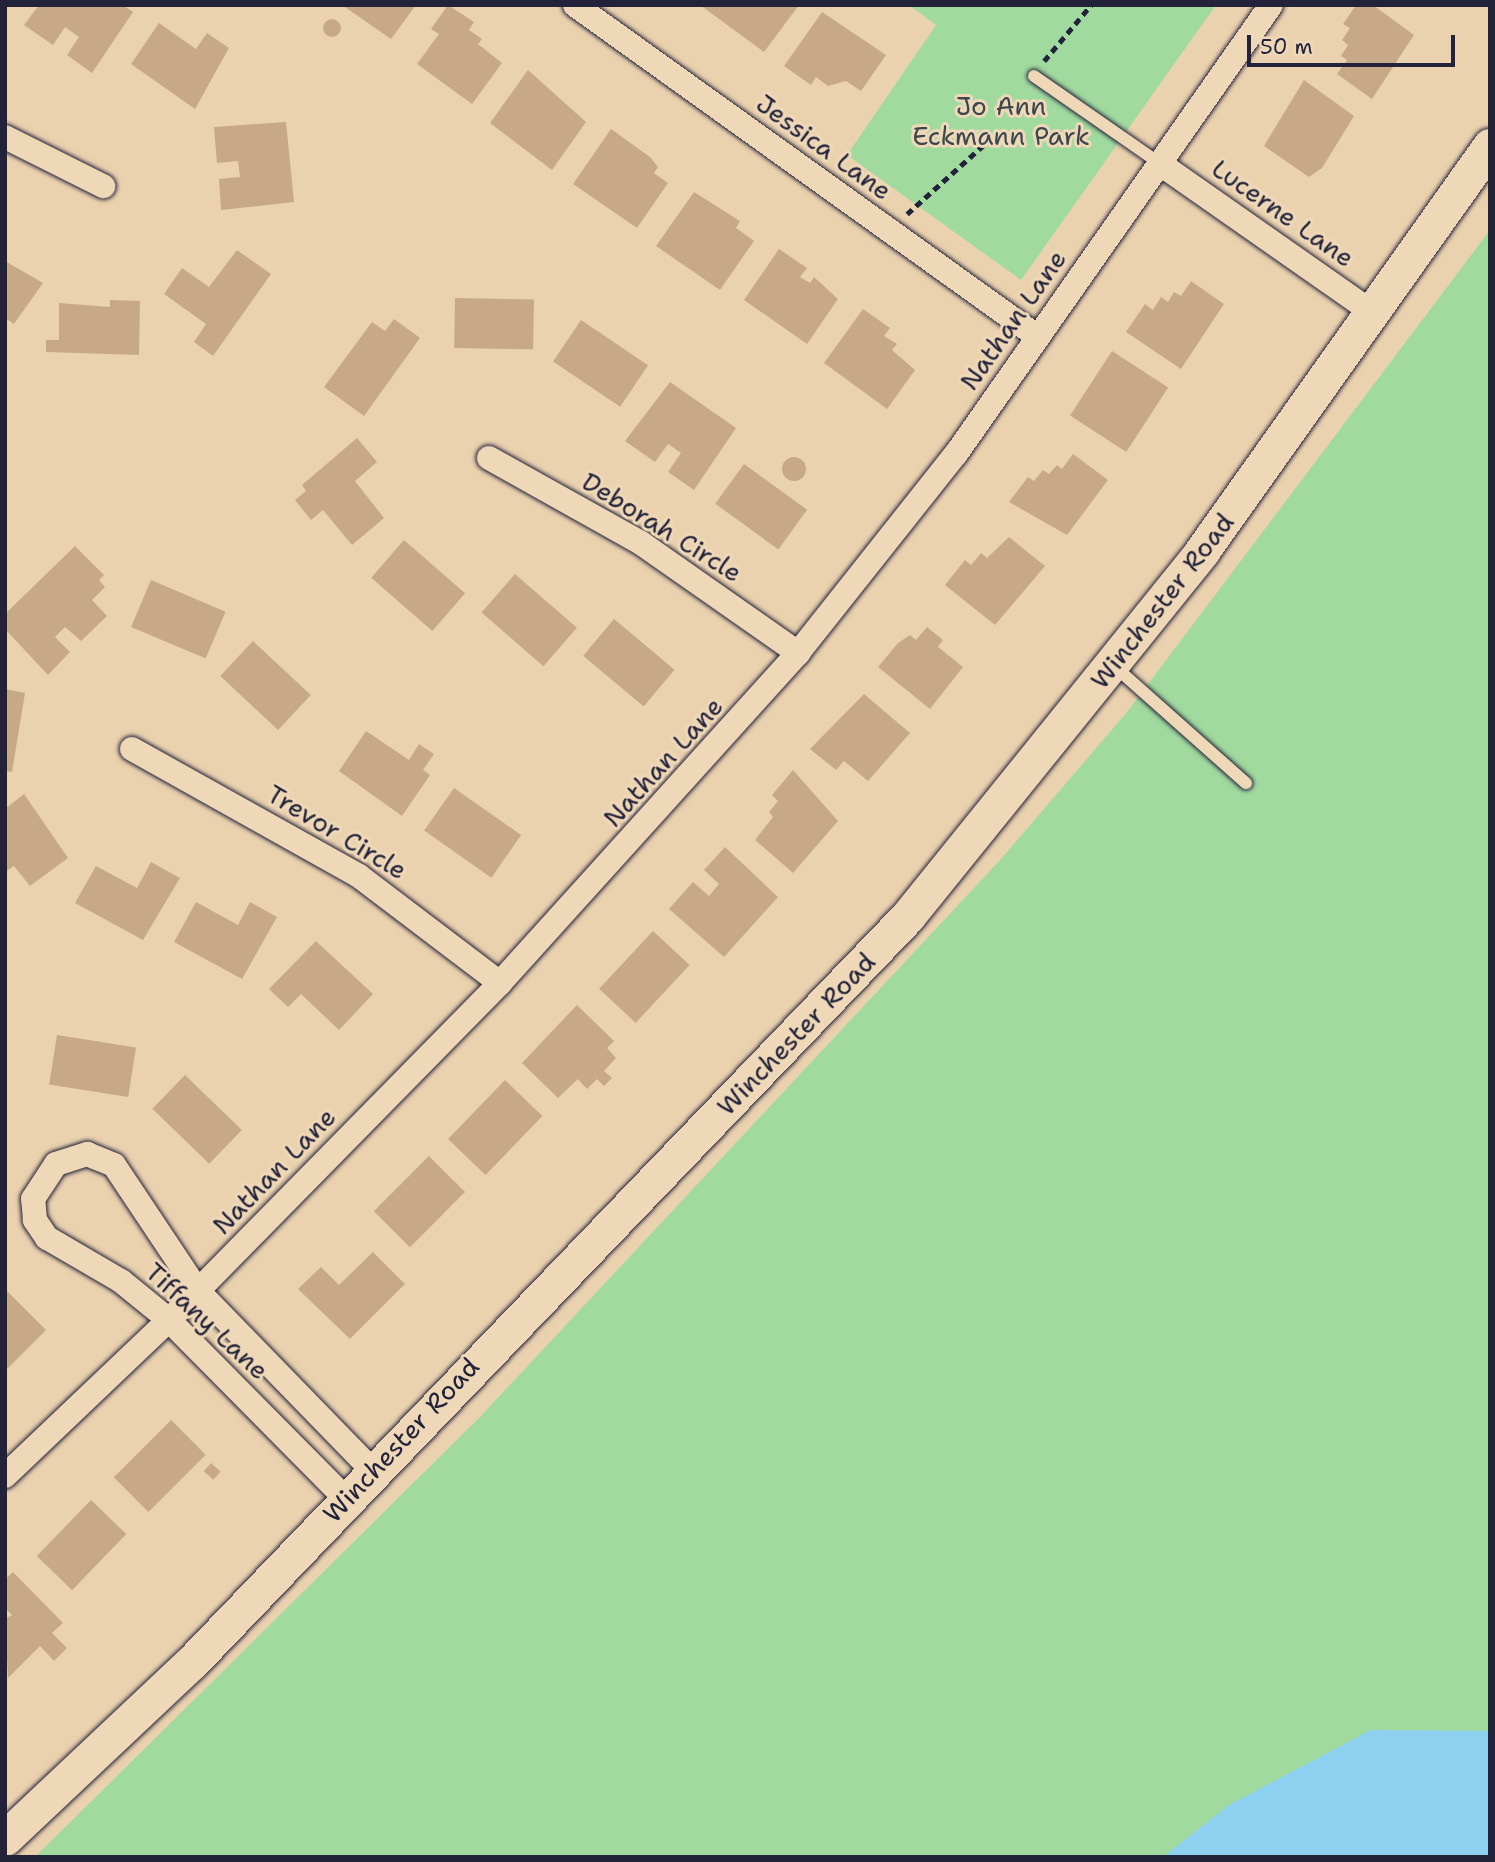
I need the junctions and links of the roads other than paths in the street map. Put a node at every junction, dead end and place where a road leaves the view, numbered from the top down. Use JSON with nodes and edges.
{"nodes":[{"id":1,"x":575,"y":5,"type":"edge"},
{"id":2,"x":1271,"y":5,"type":"edge"},
{"id":3,"x":1034,"y":76,"type":"road end"},
{"id":4,"x":5,"y":138,"type":"edge"},
{"id":5,"x":1490,"y":146,"type":"edge"},
{"id":6,"x":1159,"y":163,"type":"junction"},
{"id":7,"x":103,"y":186,"type":"dead end"},
{"id":8,"x":1372,"y":312,"type":"junction"},
{"id":9,"x":1038,"y":337,"type":"junction"},
{"id":10,"x":489,"y":458,"type":"dead end"},
{"id":11,"x":798,"y":653,"type":"junction"},
{"id":12,"x":1113,"y":664,"type":"junction"},
{"id":13,"x":132,"y":750,"type":"dead end"},
{"id":14,"x":1247,"y":783,"type":"dead end"},
{"id":15,"x":500,"y":983,"type":"junction"},
{"id":16,"x":198,"y":1291,"type":"junction"},
{"id":17,"x":169,"y":1320,"type":"junction"},
{"id":18,"x":372,"y":1469,"type":"junction"},
{"id":19,"x":5,"y":1476,"type":"edge"},
{"id":20,"x":345,"y":1498,"type":"junction"},
{"id":21,"x":5,"y":1838,"type":"edge"}],
"edges":[{"from":1,"to":9,"type":"street","name":"Jessica Lane"},
{"from":2,"to":6,"type":"street","name":"Nathan Lane"},
{"from":3,"to":6,"type":"lane"},
{"from":4,"to":7,"type":"street"},
{"from":5,"to":8,"type":"main road","name":"Winchester Road"},
{"from":6,"to":8,"type":"street","name":"Lucerne Lane"},
{"from":6,"to":9,"type":"street","name":"Nathan Lane"},
{"from":8,"to":12,"type":"main road","name":"Winchester Road"},
{"from":9,"to":11,"type":"street","name":"Nathan Lane"},
{"from":10,"to":11,"type":"street","name":"Deborah Circle"},
{"from":11,"to":15,"type":"street","name":"Nathan Lane"},
{"from":12,"to":14,"type":"lane"},
{"from":12,"to":18,"type":"main road","name":"Winchester Road"},
{"from":13,"to":15,"type":"street","name":"Trevor Circle"},
{"from":15,"to":16,"type":"street","name":"Nathan Lane"},
{"from":16,"to":17,"type":"street","name":"Nathan Lane"},
{"from":16,"to":17,"type":"street","name":"Tiffany Lane"},
{"from":16,"to":18,"type":"street","name":"Tiffany Lane"},
{"from":17,"to":19,"type":"street","name":"Nathan Lane"},
{"from":17,"to":20,"type":"street","name":"Tiffany Lane"},
{"from":18,"to":20,"type":"main road","name":"Winchester Road"},
{"from":20,"to":21,"type":"main road","name":"Winchester Road"}]}
